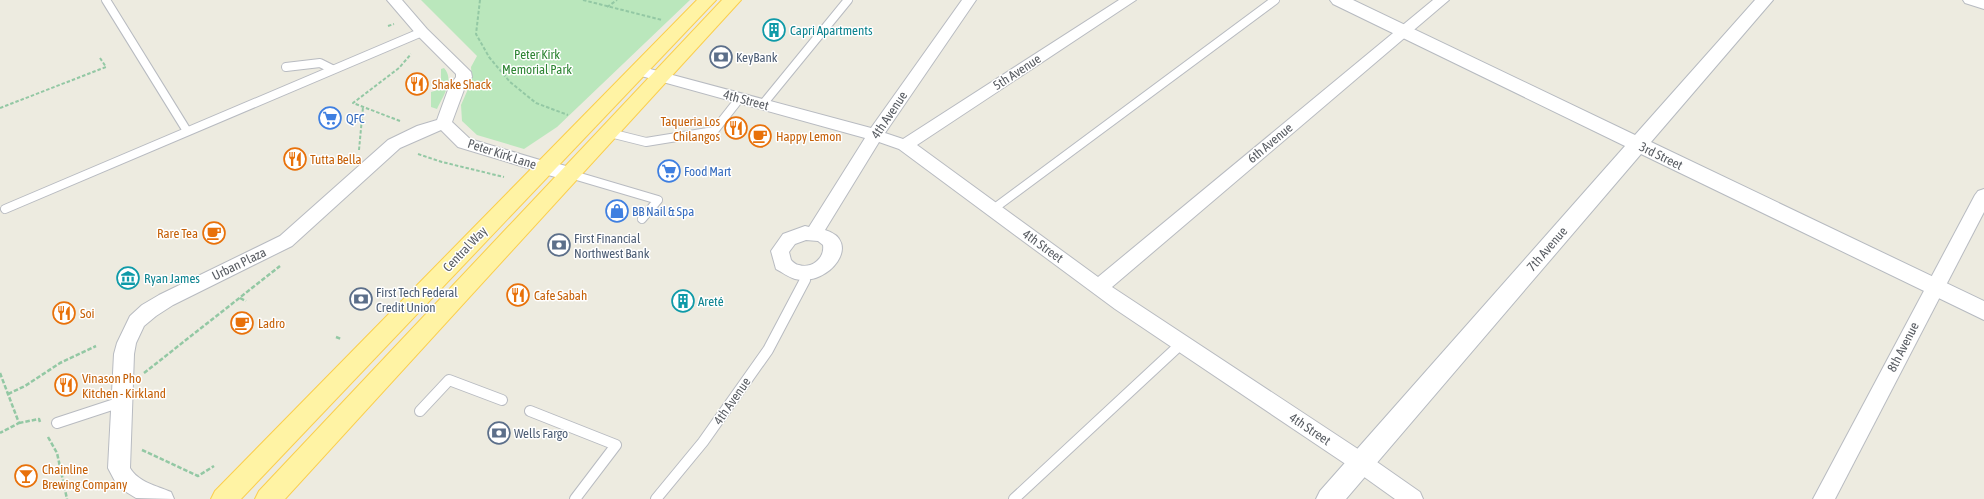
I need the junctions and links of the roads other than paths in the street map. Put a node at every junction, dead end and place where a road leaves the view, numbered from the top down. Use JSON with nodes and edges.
{"nodes":[{"id":1,"x":106,"y":0,"type":"edge"},
{"id":2,"x":394,"y":0,"type":"edge"},
{"id":3,"x":707,"y":0,"type":"edge"},
{"id":4,"x":732,"y":0,"type":"edge"},
{"id":5,"x":848,"y":0,"type":"edge"},
{"id":6,"x":969,"y":0,"type":"edge"},
{"id":7,"x":1129,"y":0,"type":"edge"},
{"id":8,"x":1275,"y":0,"type":"edge"},
{"id":9,"x":1339,"y":0,"type":"edge"},
{"id":10,"x":1442,"y":0,"type":"edge"},
{"id":11,"x":1764,"y":0,"type":"edge"},
{"id":12,"x":1970,"y":0,"type":"edge"},
{"id":13,"x":1984,"y":5,"type":"edge"},
{"id":14,"x":1404,"y":31,"type":"junction"},
{"id":15,"x":422,"y":32,"type":"junction"},
{"id":16,"x":286,"y":67,"type":"dead end"},
{"id":17,"x":332,"y":69,"type":"junction"},
{"id":18,"x":639,"y":71,"type":"junction"},
{"id":19,"x":662,"y":76,"type":"junction"},
{"id":20,"x":740,"y":98,"type":"junction"},
{"id":21,"x":763,"y":104,"type":"junction"},
{"id":22,"x":444,"y":123,"type":"junction"},
{"id":23,"x":187,"y":131,"type":"junction"},
{"id":24,"x":610,"y":133,"type":"junction"},
{"id":25,"x":875,"y":135,"type":"junction"},
{"id":26,"x":905,"y":145,"type":"junction"},
{"id":27,"x":1638,"y":145,"type":"junction"},
{"id":28,"x":544,"y":167,"type":"junction"},
{"id":29,"x":570,"y":174,"type":"junction"},
{"id":30,"x":1984,"y":195,"type":"edge"},
{"id":31,"x":5,"y":209,"type":"dead end"},
{"id":32,"x":992,"y":210,"type":"junction"},
{"id":33,"x":642,"y":219,"type":"dead end"},
{"id":34,"x":814,"y":232,"type":"junction"},
{"id":35,"x":805,"y":276,"type":"junction"},
{"id":36,"x":1099,"y":287,"type":"junction"},
{"id":37,"x":1934,"y":287,"type":"junction"},
{"id":38,"x":1984,"y":311,"type":"edge"},
{"id":39,"x":1182,"y":343,"type":"junction"},
{"id":40,"x":502,"y":400,"type":"dead end"},
{"id":41,"x":121,"y":402,"type":"junction"},
{"id":42,"x":420,"y":411,"type":"dead end"},
{"id":43,"x":530,"y":411,"type":"dead end"},
{"id":44,"x":57,"y":423,"type":"dead end"},
{"id":45,"x":1360,"y":462,"type":"junction"},
{"id":46,"x":163,"y":499,"type":"edge"},
{"id":47,"x":224,"y":499,"type":"edge"},
{"id":48,"x":268,"y":499,"type":"edge"},
{"id":49,"x":575,"y":499,"type":"edge"},
{"id":50,"x":656,"y":499,"type":"edge"},
{"id":51,"x":1014,"y":499,"type":"edge"},
{"id":52,"x":1329,"y":499,"type":"edge"},
{"id":53,"x":1412,"y":499,"type":"edge"},
{"id":54,"x":1824,"y":499,"type":"edge"}],
"edges":[{"from":1,"to":23,"type":"lane"},
{"from":2,"to":15,"type":"street"},
{"from":3,"to":18,"type":"main road","name":"Central Way"},
{"from":4,"to":19,"type":"main road","name":"Central Way"},
{"from":5,"to":21,"type":"lane"},
{"from":6,"to":25,"type":"street","name":"4th Avenue"},
{"from":7,"to":26,"type":"street","name":"5th Avenue"},
{"from":8,"to":32,"type":"lane"},
{"from":9,"to":14,"type":"street","name":"3rd Street"},
{"from":10,"to":14,"type":"street","name":"6th Avenue"},
{"from":11,"to":27,"type":"street","name":"7th Avenue"},
{"from":12,"to":13,"type":"street"},
{"from":14,"to":27,"type":"street","name":"3rd Street"},
{"from":14,"to":36,"type":"street","name":"6th Avenue"},
{"from":15,"to":17,"type":"lane"},
{"from":15,"to":22,"type":"street"},
{"from":16,"to":17,"type":"lane"},
{"from":17,"to":23,"type":"lane"},
{"from":18,"to":19,"type":"street","name":"4th Street"},
{"from":18,"to":28,"type":"main road","name":"Central Way"},
{"from":19,"to":20,"type":"street","name":"4th Street"},
{"from":19,"to":24,"type":"main road","name":"Central Way"},
{"from":20,"to":21,"type":"street","name":"4th Street"},
{"from":20,"to":24,"type":"lane"},
{"from":21,"to":25,"type":"street","name":"4th Street"},
{"from":22,"to":28,"type":"street","name":"Peter Kirk Lane"},
{"from":22,"to":41,"type":"street","name":"Urban Plaza"},
{"from":23,"to":31,"type":"lane"},
{"from":24,"to":29,"type":"main road","name":"Central Way"},
{"from":25,"to":26,"type":"street","name":"4th Street"},
{"from":25,"to":34,"type":"street","name":"4th Avenue"},
{"from":26,"to":32,"type":"street","name":"4th Street"},
{"from":27,"to":37,"type":"street","name":"3rd Street"},
{"from":27,"to":45,"type":"street","name":"7th Avenue"},
{"from":28,"to":29,"type":"street"},
{"from":28,"to":47,"type":"main road","name":"Central Way"},
{"from":29,"to":33,"type":"lane"},
{"from":29,"to":48,"type":"main road","name":"Central Way"},
{"from":30,"to":37,"type":"street","name":"8th Avenue"},
{"from":32,"to":36,"type":"street","name":"4th Street"},
{"from":34,"to":35,"type":"street"},
{"from":34,"to":35,"type":"street"},
{"from":35,"to":50,"type":"lane","name":"4th Avenue"},
{"from":36,"to":39,"type":"street","name":"4th Street"},
{"from":37,"to":38,"type":"street","name":"3rd Street"},
{"from":37,"to":54,"type":"street","name":"8th Avenue"},
{"from":39,"to":45,"type":"street","name":"4th Street"},
{"from":39,"to":51,"type":"lane"},
{"from":40,"to":42,"type":"lane"},
{"from":41,"to":44,"type":"lane"},
{"from":41,"to":46,"type":"street","name":"Urban Plaza"},
{"from":43,"to":49,"type":"lane"},
{"from":45,"to":52,"type":"street","name":"7th Avenue"},
{"from":45,"to":53,"type":"street","name":"4th Street"}]}
